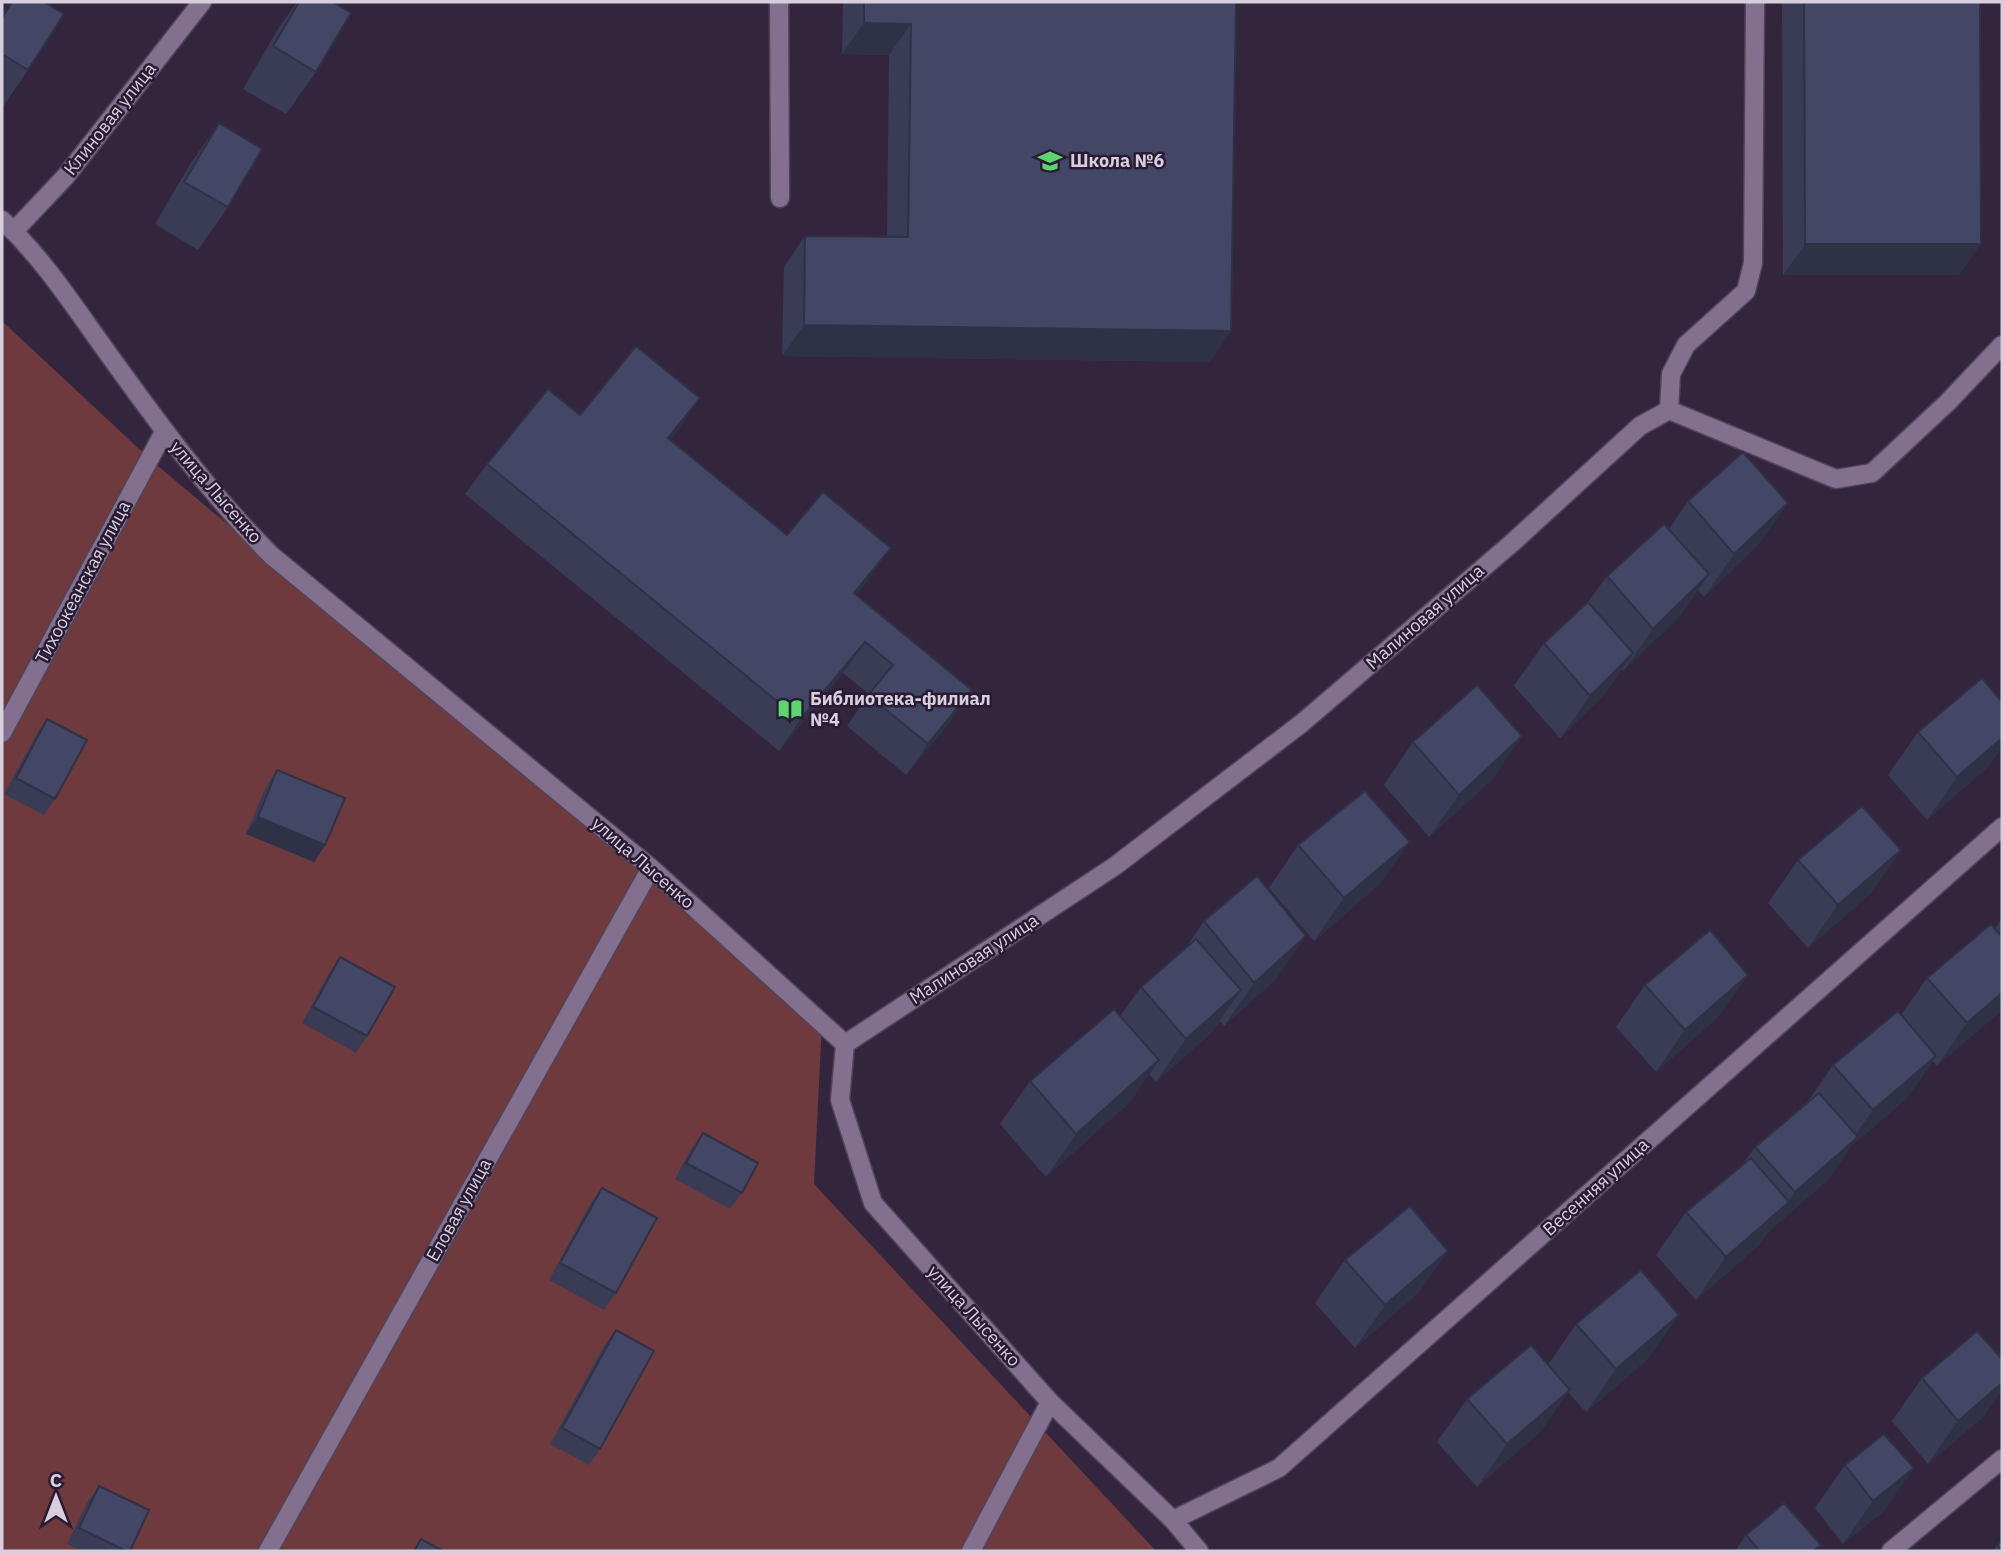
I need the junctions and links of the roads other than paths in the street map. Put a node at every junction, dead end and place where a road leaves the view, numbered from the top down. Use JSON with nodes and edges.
{"nodes":[{"id":1,"x":202,"y":2,"type":"edge"},
{"id":2,"x":779,"y":2,"type":"edge"},
{"id":3,"x":1755,"y":2,"type":"edge"},
{"id":4,"x":780,"y":198,"type":"dead end"},
{"id":5,"x":8,"y":226,"type":"edge"},
{"id":6,"x":2002,"y":345,"type":"edge"},
{"id":7,"x":1669,"y":410,"type":"junction"},
{"id":8,"x":164,"y":432,"type":"junction"},
{"id":9,"x":2,"y":733,"type":"edge"},
{"id":10,"x":2002,"y":827,"type":"edge"},
{"id":11,"x":651,"y":868,"type":"junction"},
{"id":12,"x":845,"y":1044,"type":"junction"},
{"id":13,"x":1050,"y":1402,"type":"junction"},
{"id":14,"x":2002,"y":1460,"type":"edge"},
{"id":15,"x":1173,"y":1520,"type":"junction"},
{"id":16,"x":268,"y":1551,"type":"edge"},
{"id":17,"x":971,"y":1551,"type":"edge"},
{"id":18,"x":1199,"y":1551,"type":"edge"},
{"id":19,"x":1891,"y":1551,"type":"edge"}],
"edges":[{"from":1,"to":5,"type":"street","name":"Клиновая улица"},
{"from":2,"to":4,"type":"street"},
{"from":3,"to":7,"type":"street"},
{"from":5,"to":8,"type":"street","name":"улица Лысенко"},
{"from":6,"to":7,"type":"street"},
{"from":7,"to":12,"type":"street","name":"Малиновая улица"},
{"from":8,"to":9,"type":"street","name":"Тихоокеанская улица"},
{"from":8,"to":11,"type":"street","name":"улица Лысенко"},
{"from":10,"to":15,"type":"street","name":"Весенняя улица"},
{"from":11,"to":12,"type":"street","name":"улица Лысенко"},
{"from":11,"to":16,"type":"street","name":"Еловая улица"},
{"from":12,"to":13,"type":"street","name":"улица Лысенко"},
{"from":13,"to":15,"type":"street","name":"улица Лысенко"},
{"from":13,"to":17,"type":"street"},
{"from":14,"to":19,"type":"street"},
{"from":15,"to":18,"type":"street","name":"улица Лысенко"}]}
